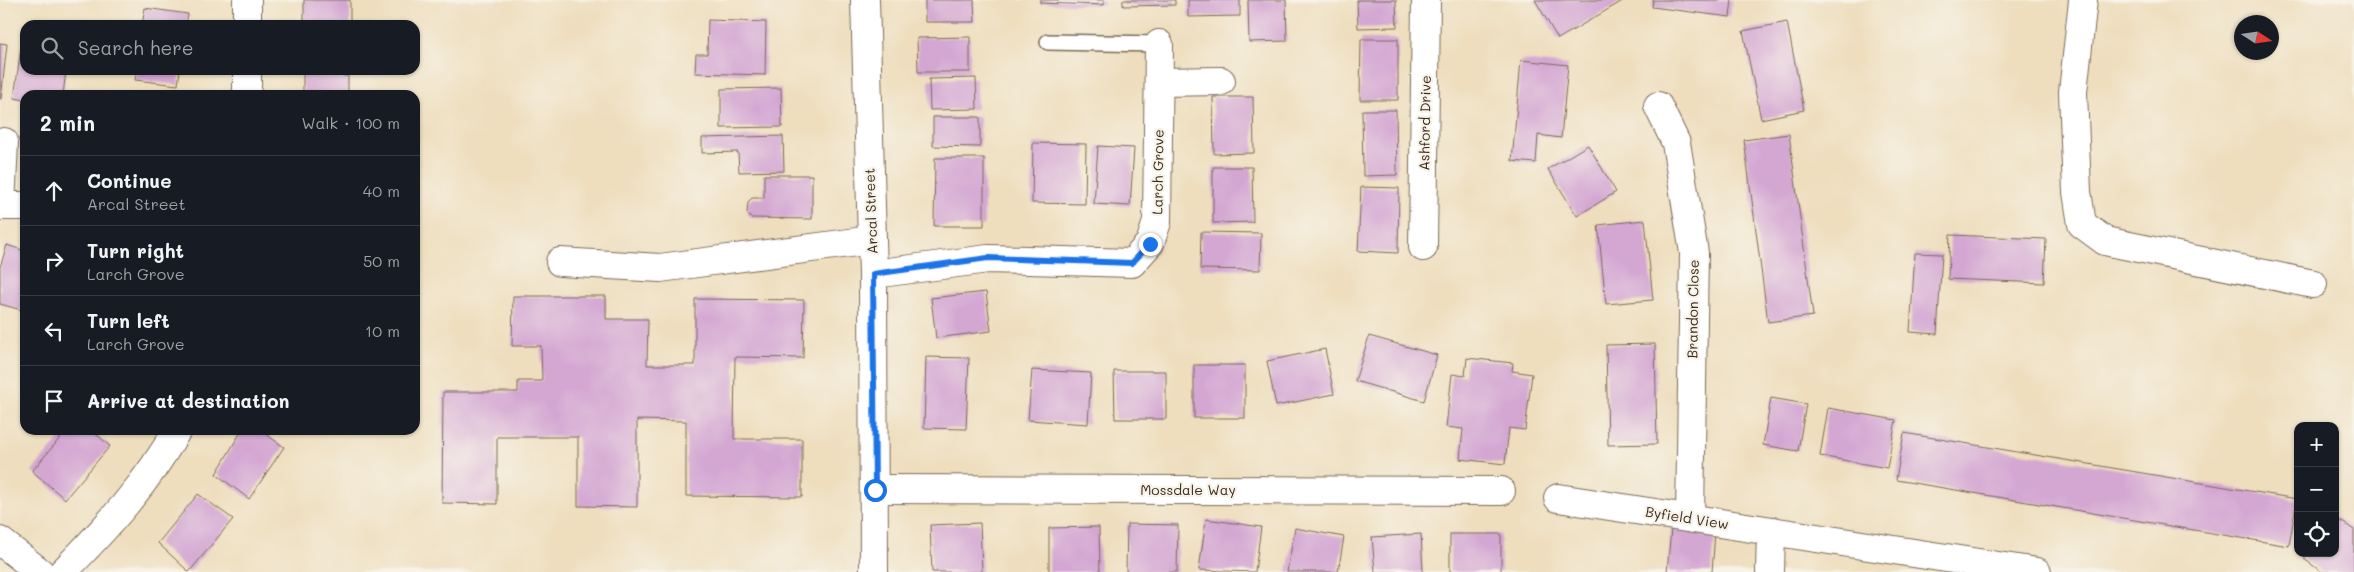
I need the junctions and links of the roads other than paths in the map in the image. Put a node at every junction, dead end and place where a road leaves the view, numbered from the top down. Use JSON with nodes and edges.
{"nodes":[{"id":1,"x":247,"y":0,"type":"edge"},
{"id":2,"x":865,"y":0,"type":"edge"},
{"id":3,"x":1426,"y":0,"type":"edge"},
{"id":4,"x":2083,"y":0,"type":"edge"},
{"id":5,"x":247,"y":20,"type":"edge"},
{"id":6,"x":1048,"y":42,"type":"dead end"},
{"id":7,"x":1159,"y":44,"type":"joint"},
{"id":8,"x":247,"y":75,"type":"edge"},
{"id":9,"x":1221,"y":81,"type":"dead end"},
{"id":10,"x":1160,"y":82,"type":"junction"},
{"id":11,"x":248,"y":90,"type":"edge"},
{"id":12,"x":1658,"y":106,"type":"dead end"},
{"id":13,"x":4,"y":142,"type":"dead end"},
{"id":14,"x":9,"y":206,"type":"edge"},
{"id":15,"x":872,"y":240,"type":"junction"},
{"id":16,"x":1423,"y":247,"type":"dead end"},
{"id":17,"x":560,"y":262,"type":"dead end"},
{"id":18,"x":873,"y":274,"type":"junction"},
{"id":19,"x":2313,"y":284,"type":"dead end"},
{"id":20,"x":174,"y":435,"type":"edge"},
{"id":21,"x":875,"y":490,"type":"junction"},
{"id":22,"x":1501,"y":491,"type":"dead end"},
{"id":23,"x":1558,"y":498,"type":"dead end"},
{"id":24,"x":1690,"y":518,"type":"junction"},
{"id":25,"x":1771,"y":531,"type":"junction"},
{"id":26,"x":0,"y":542,"type":"edge"},
{"id":27,"x":40,"y":572,"type":"edge"},
{"id":28,"x":63,"y":572,"type":"edge"},
{"id":29,"x":874,"y":572,"type":"edge"},
{"id":30,"x":1770,"y":572,"type":"edge"},
{"id":31,"x":2037,"y":572,"type":"edge"}],
"edges":[{"from":1,"to":5,"type":"street"},
{"from":2,"to":15,"type":"street","name":"Arcal Street"},
{"from":3,"to":16,"type":"street","name":"Ashford Drive"},
{"from":4,"to":19,"type":"street"},
{"from":6,"to":7,"type":"lane"},
{"from":7,"to":10,"type":"street","name":"Larch Grove"},
{"from":8,"to":11,"type":"street"},
{"from":9,"to":10,"type":"street"},
{"from":10,"to":18,"type":"street","name":"Larch Grove"},
{"from":12,"to":24,"type":"street","name":"Brandon Close"},
{"from":13,"to":14,"type":"street"},
{"from":15,"to":17,"type":"street"},
{"from":15,"to":18,"type":"street","name":"Arcal Street"},
{"from":18,"to":21,"type":"street","name":"Arcal Street"},
{"from":20,"to":28,"type":"street"},
{"from":21,"to":22,"type":"street","name":"Mossdale Way"},
{"from":21,"to":29,"type":"street","name":"Arcal Street"},
{"from":23,"to":24,"type":"street","name":"Byfield View"},
{"from":24,"to":25,"type":"street","name":"Byfield View"},
{"from":25,"to":30,"type":"street"},
{"from":25,"to":31,"type":"street","name":"Byfield View"},
{"from":26,"to":27,"type":"street"}]}
